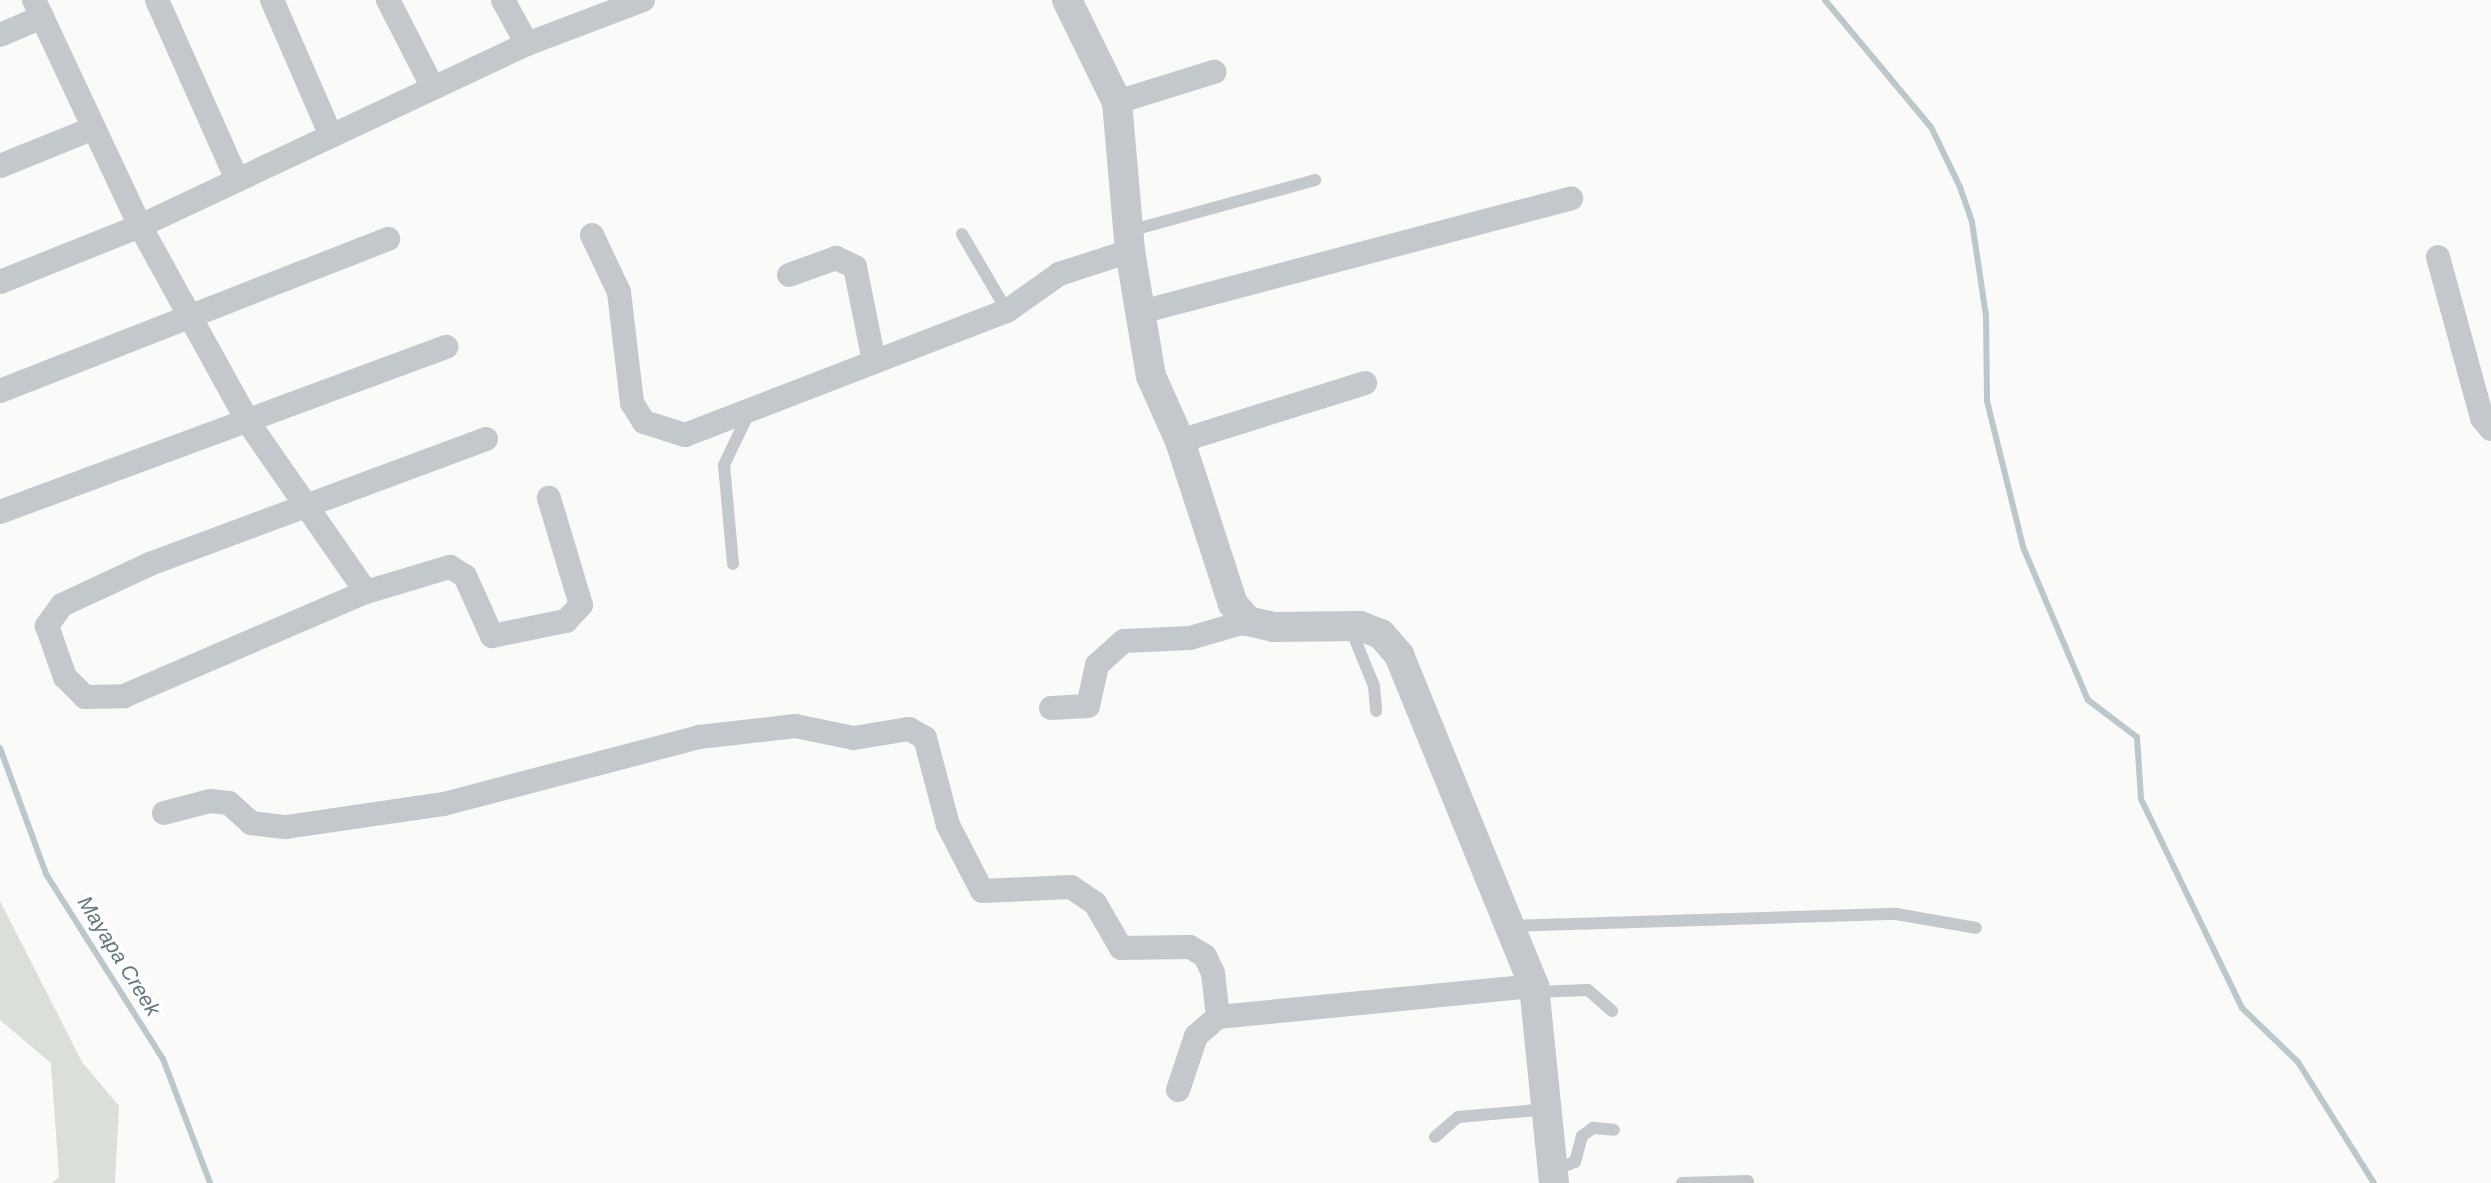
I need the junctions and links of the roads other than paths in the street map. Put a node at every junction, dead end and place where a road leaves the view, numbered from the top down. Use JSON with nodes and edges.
{"nodes":[{"id":1,"x":157,"y":0,"type":"edge"},
{"id":2,"x":272,"y":0,"type":"edge"},
{"id":3,"x":388,"y":0,"type":"edge"},
{"id":4,"x":503,"y":0,"type":"edge"},
{"id":5,"x":643,"y":0,"type":"edge"},
{"id":6,"x":1067,"y":0,"type":"edge"},
{"id":7,"x":38,"y":8,"type":"edge"},
{"id":8,"x":0,"y":35,"type":"edge"},
{"id":9,"x":527,"y":44,"type":"junction"},
{"id":10,"x":1214,"y":72,"type":"dead end"},
{"id":11,"x":433,"y":88,"type":"junction"},
{"id":12,"x":1117,"y":102,"type":"junction"},
{"id":13,"x":94,"y":128,"type":"junction"},
{"id":14,"x":331,"y":136,"type":"junction"},
{"id":15,"x":0,"y":166,"type":"edge"},
{"id":16,"x":237,"y":180,"type":"junction"},
{"id":17,"x":1315,"y":180,"type":"dead end"},
{"id":18,"x":1571,"y":198,"type":"dead end"},
{"id":19,"x":140,"y":226,"type":"junction"},
{"id":20,"x":962,"y":233,"type":"dead end"},
{"id":21,"x":592,"y":235,"type":"dead end"},
{"id":22,"x":388,"y":239,"type":"dead end"},
{"id":23,"x":1129,"y":241,"type":"junction"},
{"id":24,"x":2438,"y":257,"type":"dead end"},
{"id":25,"x":789,"y":275,"type":"dead end"},
{"id":26,"x":0,"y":282,"type":"edge"},
{"id":27,"x":1007,"y":311,"type":"junction"},
{"id":28,"x":1141,"y":312,"type":"junction"},
{"id":29,"x":190,"y":317,"type":"junction"},
{"id":30,"x":446,"y":347,"type":"dead end"},
{"id":31,"x":874,"y":361,"type":"junction"},
{"id":32,"x":1366,"y":383,"type":"dead end"},
{"id":33,"x":0,"y":391,"type":"edge"},
{"id":34,"x":753,"y":410,"type":"junction"},
{"id":35,"x":248,"y":422,"type":"junction"},
{"id":36,"x":2491,"y":429,"type":"edge"},
{"id":37,"x":486,"y":439,"type":"dead end"},
{"id":38,"x":1180,"y":441,"type":"junction"},
{"id":39,"x":549,"y":498,"type":"dead end"},
{"id":40,"x":306,"y":506,"type":"junction"},
{"id":41,"x":0,"y":512,"type":"edge"},
{"id":42,"x":733,"y":564,"type":"dead end"},
{"id":43,"x":366,"y":592,"type":"junction"},
{"id":44,"x":1248,"y":621,"type":"junction"},
{"id":45,"x":1350,"y":626,"type":"junction"},
{"id":46,"x":1051,"y":708,"type":"dead end"},
{"id":47,"x":1376,"y":711,"type":"dead end"},
{"id":48,"x":164,"y":813,"type":"dead end"},
{"id":49,"x":1507,"y":926,"type":"junction"},
{"id":50,"x":1976,"y":928,"type":"dead end"},
{"id":51,"x":1534,"y":989,"type":"junction"},
{"id":52,"x":1612,"y":1010,"type":"dead end"},
{"id":53,"x":1218,"y":1017,"type":"junction"},
{"id":54,"x":1178,"y":1090,"type":"dead end"},
{"id":55,"x":1548,"y":1109,"type":"junction"},
{"id":56,"x":1614,"y":1130,"type":"dead end"},
{"id":57,"x":1434,"y":1137,"type":"dead end"},
{"id":58,"x":1553,"y":1177,"type":"edge"},
{"id":59,"x":1748,"y":1181,"type":"dead end"},
{"id":60,"x":1682,"y":1183,"type":"edge"}],
"edges":[{"from":1,"to":16,"type":"street"},
{"from":2,"to":14,"type":"street"},
{"from":3,"to":11,"type":"street"},
{"from":4,"to":9,"type":"street"},
{"from":5,"to":9,"type":"street"},
{"from":6,"to":12,"type":"street"},
{"from":7,"to":8,"type":"street"},
{"from":7,"to":13,"type":"street"},
{"from":9,"to":11,"type":"street"},
{"from":10,"to":12,"type":"street"},
{"from":11,"to":14,"type":"street"},
{"from":12,"to":23,"type":"street"},
{"from":13,"to":15,"type":"street"},
{"from":13,"to":19,"type":"street"},
{"from":14,"to":16,"type":"street"},
{"from":16,"to":19,"type":"street"},
{"from":17,"to":23,"type":"lane"},
{"from":18,"to":28,"type":"street"},
{"from":19,"to":26,"type":"street"},
{"from":19,"to":29,"type":"street"},
{"from":20,"to":27,"type":"lane"},
{"from":21,"to":34,"type":"street"},
{"from":22,"to":29,"type":"street"},
{"from":23,"to":27,"type":"street"},
{"from":23,"to":28,"type":"street"},
{"from":24,"to":36,"type":"street"},
{"from":25,"to":31,"type":"street"},
{"from":27,"to":31,"type":"street"},
{"from":28,"to":38,"type":"street"},
{"from":29,"to":33,"type":"street"},
{"from":29,"to":35,"type":"street"},
{"from":30,"to":35,"type":"street"},
{"from":31,"to":34,"type":"street"},
{"from":32,"to":38,"type":"street"},
{"from":34,"to":42,"type":"lane"},
{"from":35,"to":40,"type":"street"},
{"from":35,"to":41,"type":"street"},
{"from":37,"to":40,"type":"street"},
{"from":38,"to":44,"type":"street"},
{"from":39,"to":43,"type":"street"},
{"from":40,"to":43,"type":"street"},
{"from":40,"to":43,"type":"street"},
{"from":44,"to":45,"type":"street"},
{"from":44,"to":46,"type":"street"},
{"from":45,"to":47,"type":"lane"},
{"from":45,"to":49,"type":"street"},
{"from":48,"to":53,"type":"street"},
{"from":49,"to":50,"type":"lane"},
{"from":49,"to":51,"type":"street"},
{"from":51,"to":52,"type":"lane"},
{"from":51,"to":53,"type":"street"},
{"from":51,"to":55,"type":"street"},
{"from":53,"to":54,"type":"street"},
{"from":55,"to":57,"type":"lane"},
{"from":55,"to":58,"type":"street"},
{"from":56,"to":58,"type":"lane"},
{"from":59,"to":60,"type":"lane"}]}
